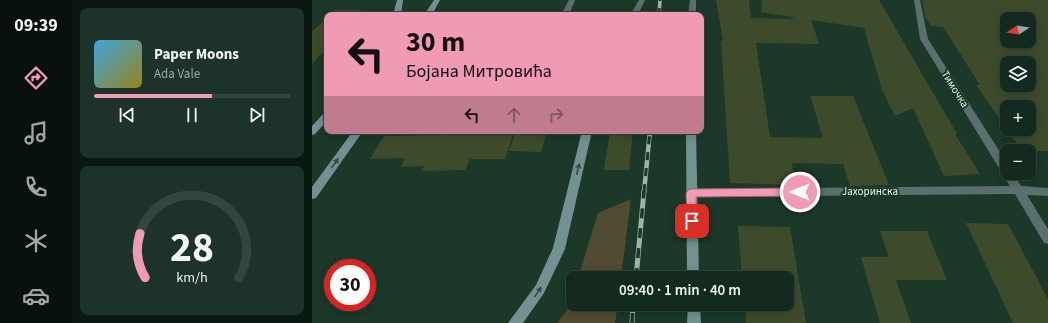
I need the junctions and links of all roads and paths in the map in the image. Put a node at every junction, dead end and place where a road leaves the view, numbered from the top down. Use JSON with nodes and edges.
{"nodes":[{"id":1,"x":400,"y":0,"type":"edge"},
{"id":2,"x":437,"y":0,"type":"edge"},
{"id":3,"x":572,"y":0,"type":"edge"},
{"id":4,"x":642,"y":0,"type":"edge"},
{"id":5,"x":693,"y":0,"type":"edge"},
{"id":6,"x":917,"y":0,"type":"edge"},
{"id":7,"x":398,"y":12,"type":"edge"},
{"id":8,"x":430,"y":12,"type":"edge"},
{"id":9,"x":566,"y":12,"type":"edge"},
{"id":10,"x":636,"y":12,"type":"edge"},
{"id":11,"x":692,"y":12,"type":"edge"},
{"id":12,"x":324,"y":118,"type":"edge"},
{"id":13,"x":312,"y":132,"type":"edge"},
{"id":14,"x":356,"y":134,"type":"edge"},
{"id":15,"x":586,"y":134,"type":"edge"},
{"id":16,"x":691,"y":134,"type":"edge"},
{"id":17,"x":1000,"y":161,"type":"edge"},
{"id":18,"x":1012,"y":180,"type":"edge"},
{"id":19,"x":1018,"y":190,"type":"junction"},
{"id":20,"x":1048,"y":192,"type":"edge"},
{"id":21,"x":691,"y":193,"type":"junction"},
{"id":22,"x":312,"y":195,"type":"edge"},
{"id":23,"x":1048,"y":239,"type":"edge"},
{"id":24,"x":693,"y":271,"type":"edge"},
{"id":25,"x":694,"y":311,"type":"edge"},
{"id":26,"x":515,"y":323,"type":"edge"},
{"id":27,"x":694,"y":323,"type":"edge"}],
"edges":[{"from":1,"to":7,"type":"street"},
{"from":2,"to":8,"type":"street"},
{"from":3,"to":9,"type":"street"},
{"from":4,"to":10,"type":"street"},
{"from":5,"to":11,"type":"street"},
{"from":6,"to":17,"type":"street","name":"Тимочка"},
{"from":12,"to":13,"type":"street"},
{"from":22,"to":14,"type":"street","one_way":true},
{"from":26,"to":15,"type":"street","one_way":true},
{"from":16,"to":21,"type":"street"},
{"from":18,"to":19,"type":"street","name":"Тимочка"},
{"from":19,"to":20,"type":"street","name":"Јахоринска"},
{"from":19,"to":21,"type":"street","name":"Јахоринска"},
{"from":19,"to":23,"type":"street","name":"Тимочка"},
{"from":21,"to":24,"type":"street"},
{"from":25,"to":27,"type":"street"}]}
